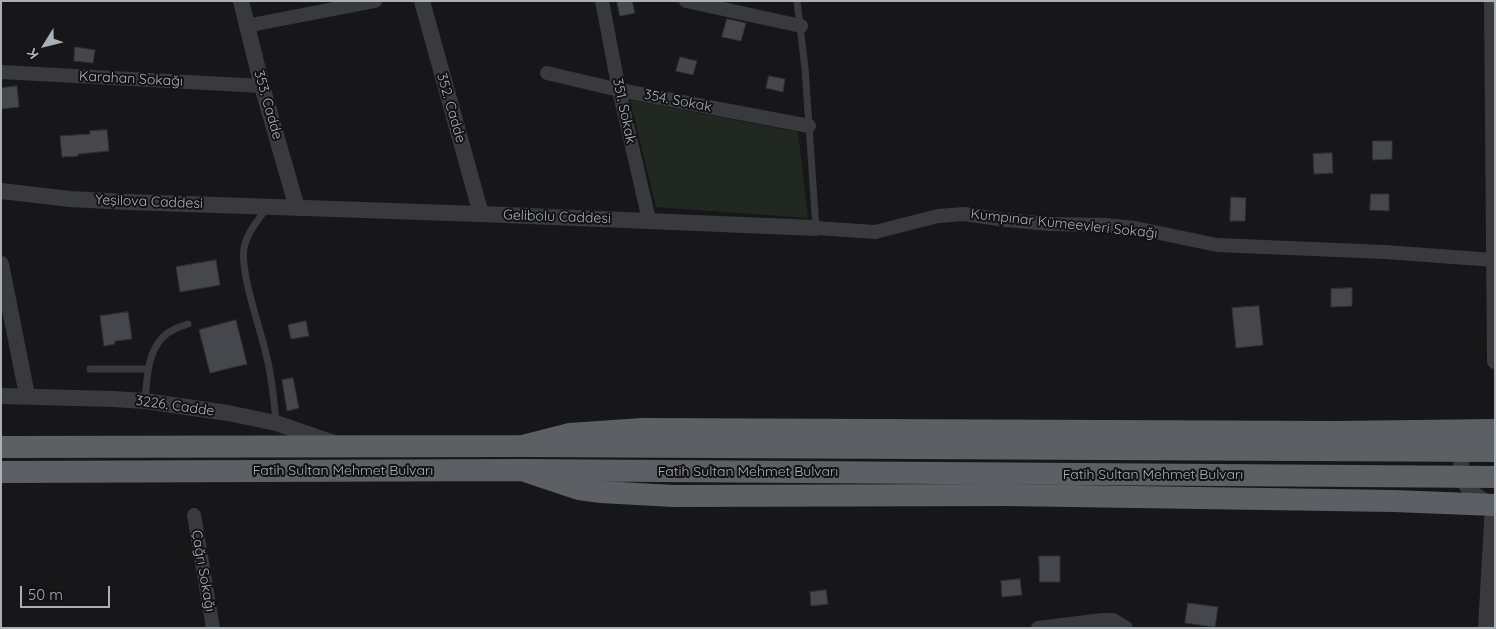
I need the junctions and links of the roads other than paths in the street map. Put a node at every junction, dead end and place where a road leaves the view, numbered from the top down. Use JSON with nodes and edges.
{"nodes":[{"id":1,"x":241,"y":1,"type":"edge"},
{"id":2,"x":375,"y":1,"type":"edge"},
{"id":3,"x":422,"y":1,"type":"edge"},
{"id":4,"x":602,"y":1,"type":"edge"},
{"id":5,"x":686,"y":1,"type":"edge"},
{"id":6,"x":797,"y":1,"type":"edge"},
{"id":7,"x":1492,"y":1,"type":"edge"},
{"id":8,"x":246,"y":26,"type":"junction"},
{"id":9,"x":800,"y":26,"type":"junction"},
{"id":10,"x":1,"y":72,"type":"edge"},
{"id":11,"x":547,"y":74,"type":"dead end"},
{"id":12,"x":262,"y":86,"type":"junction"},
{"id":13,"x":619,"y":90,"type":"junction"},
{"id":14,"x":809,"y":126,"type":"junction"},
{"id":15,"x":1,"y":191,"type":"edge"},
{"id":16,"x":269,"y":207,"type":"junction"},
{"id":17,"x":298,"y":208,"type":"junction"},
{"id":18,"x":481,"y":214,"type":"junction"},
{"id":19,"x":649,"y":220,"type":"junction"},
{"id":20,"x":816,"y":228,"type":"junction"},
{"id":21,"x":1494,"y":240,"type":"edge"},
{"id":22,"x":1494,"y":260,"type":"edge"},
{"id":23,"x":1,"y":264,"type":"edge"},
{"id":24,"x":188,"y":324,"type":"dead end"},
{"id":25,"x":1495,"y":361,"type":"edge"},
{"id":26,"x":90,"y":369,"type":"dead end"},
{"id":27,"x":148,"y":370,"type":"junction"},
{"id":28,"x":27,"y":395,"type":"junction"},
{"id":29,"x":1,"y":396,"type":"edge"},
{"id":30,"x":145,"y":401,"type":"junction"},
{"id":31,"x":276,"y":423,"type":"junction"},
{"id":32,"x":1495,"y":430,"type":"edge"},
{"id":33,"x":343,"y":446,"type":"junction"},
{"id":34,"x":523,"y":446,"type":"junction"},
{"id":35,"x":1,"y":448,"type":"edge"},
{"id":36,"x":1495,"y":452,"type":"edge"},
{"id":37,"x":522,"y":470,"type":"junction"},
{"id":38,"x":1,"y":472,"type":"edge"},
{"id":39,"x":1495,"y":477,"type":"edge"},
{"id":40,"x":1494,"y":505,"type":"edge"},
{"id":41,"x":194,"y":515,"type":"dead end"},
{"id":42,"x":213,"y":628,"type":"edge"},
{"id":43,"x":1038,"y":628,"type":"edge"},
{"id":44,"x":1126,"y":628,"type":"edge"},
{"id":45,"x":1486,"y":628,"type":"edge"}],
"edges":[{"from":1,"to":8,"type":"street","name":"353. Cadde"},
{"from":2,"to":8,"type":"street"},
{"from":3,"to":18,"type":"street","name":"352. Cadde"},
{"from":4,"to":13,"type":"street","name":"351. Sokak"},
{"from":5,"to":9,"type":"street"},
{"from":6,"to":9,"type":"lane"},
{"from":7,"to":21,"type":"street"},
{"from":8,"to":12,"type":"street","name":"353. Cadde"},
{"from":9,"to":14,"type":"lane"},
{"from":10,"to":12,"type":"street","name":"Karahan Sokağı"},
{"from":11,"to":13,"type":"street","name":"354. Sokak"},
{"from":12,"to":17,"type":"street","name":"353. Cadde"},
{"from":13,"to":14,"type":"street","name":"354. Sokak"},
{"from":13,"to":19,"type":"street","name":"351. Sokak"},
{"from":14,"to":20,"type":"lane"},
{"from":15,"to":16,"type":"street","name":"Yeşilova Caddesi"},
{"from":16,"to":17,"type":"street","name":"Yeşilova Caddesi"},
{"from":16,"to":31,"type":"lane"},
{"from":17,"to":18,"type":"street","name":"Gelibolu Caddesi"},
{"from":18,"to":19,"type":"street","name":"Gelibolu Caddesi"},
{"from":19,"to":20,"type":"street","name":"Gelibolu Caddesi"},
{"from":20,"to":22,"type":"street","name":"Kumpınar Kümeevleri Sokağı"},
{"from":21,"to":22,"type":"street"},
{"from":22,"to":25,"type":"street"},
{"from":23,"to":28,"type":"street"},
{"from":24,"to":27,"type":"lane"},
{"from":26,"to":27,"type":"lane"},
{"from":27,"to":30,"type":"lane"},
{"from":28,"to":29,"type":"street","name":"3226. Cadde"},
{"from":28,"to":30,"type":"street","name":"3226. Cadde"},
{"from":30,"to":31,"type":"street","name":"3226. Cadde"},
{"from":31,"to":33,"type":"street","name":"3226. Cadde"},
{"from":32,"to":34,"type":"highway"},
{"from":32,"to":40,"type":"street"},
{"from":33,"to":34,"type":"highway","name":"Fatih Sultan Mehmet Bulvarı"},
{"from":33,"to":35,"type":"highway","name":"Fatih Sultan Mehmet Bulvarı"},
{"from":34,"to":36,"type":"highway","name":"Fatih Sultan Mehmet Bulvarı","bridge":true},
{"from":37,"to":38,"type":"highway","name":"Fatih Sultan Mehmet Bulvarı"},
{"from":37,"to":39,"type":"highway","name":"Fatih Sultan Mehmet Bulvarı","bridge":true},
{"from":37,"to":40,"type":"highway"},
{"from":40,"to":45,"type":"street"},
{"from":41,"to":42,"type":"street","name":"Çağrı Sokağı"},
{"from":43,"to":44,"type":"street"}]}
